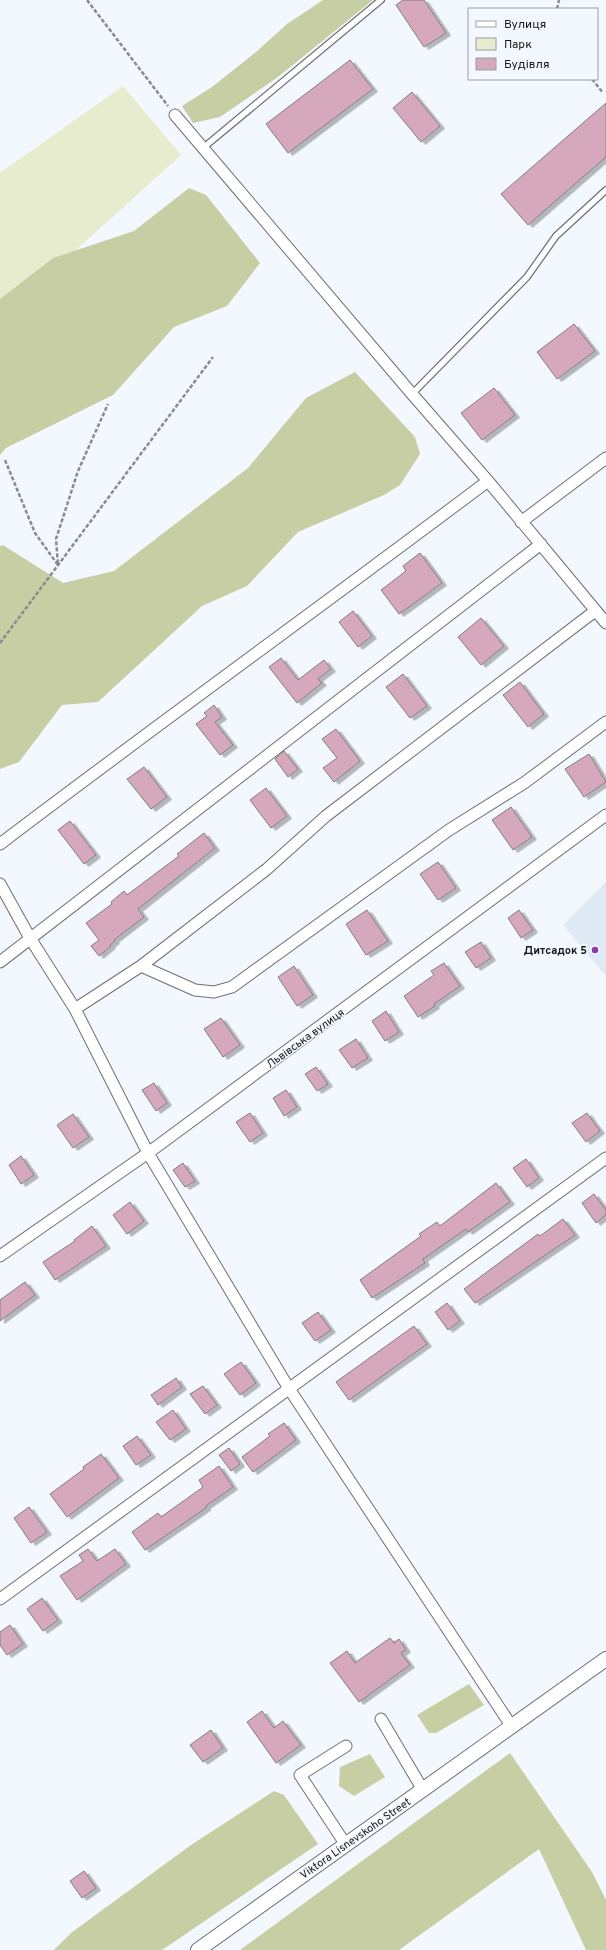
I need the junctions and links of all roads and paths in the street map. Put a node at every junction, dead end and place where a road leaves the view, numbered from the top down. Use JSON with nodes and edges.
{"nodes":[{"id":1,"x":87,"y":0,"type":"edge"},
{"id":2,"x":381,"y":0,"type":"edge"},
{"id":3,"x":593,"y":80,"type":"edge"},
{"id":4,"x":603,"y":94,"type":"dead end"},
{"id":5,"x":175,"y":115,"type":"joint"},
{"id":6,"x":203,"y":148,"type":"junction"},
{"id":7,"x":606,"y":190,"type":"edge"},
{"id":8,"x":213,"y":357,"type":"dead end"},
{"id":9,"x":412,"y":394,"type":"junction"},
{"id":10,"x":108,"y":404,"type":"dead end"},
{"id":11,"x":606,"y":458,"type":"edge"},
{"id":12,"x":5,"y":460,"type":"dead end"},
{"id":13,"x":488,"y":481,"type":"junction"},
{"id":14,"x":521,"y":522,"type":"junction"},
{"id":15,"x":540,"y":544,"type":"junction"},
{"id":16,"x":58,"y":565,"type":"junction"},
{"id":17,"x":596,"y":611,"type":"junction"},
{"id":18,"x":606,"y":623,"type":"edge"},
{"id":19,"x":0,"y":643,"type":"edge"},
{"id":20,"x":606,"y":722,"type":"edge"},
{"id":21,"x":606,"y":815,"type":"edge"},
{"id":22,"x":0,"y":844,"type":"edge"},
{"id":23,"x":0,"y":884,"type":"edge"},
{"id":24,"x":30,"y":938,"type":"junction"},
{"id":25,"x":0,"y":962,"type":"edge"},
{"id":26,"x":141,"y":966,"type":"junction"},
{"id":27,"x":75,"y":1009,"type":"junction"},
{"id":28,"x":148,"y":1153,"type":"junction"},
{"id":29,"x":606,"y":1158,"type":"edge"},
{"id":30,"x":0,"y":1256,"type":"edge"},
{"id":31,"x":288,"y":1388,"type":"junction"},
{"id":32,"x":0,"y":1599,"type":"edge"},
{"id":33,"x":606,"y":1659,"type":"edge"},
{"id":34,"x":381,"y":1719,"type":"dead end"},
{"id":35,"x":512,"y":1727,"type":"junction"},
{"id":36,"x":346,"y":1746,"type":"dead end"},
{"id":37,"x":424,"y":1790,"type":"junction"},
{"id":38,"x":346,"y":1845,"type":"junction"},
{"id":39,"x":198,"y":1950,"type":"edge"}],
"edges":[{"from":1,"to":5,"type":"path"},
{"from":2,"to":6,"type":"lane"},
{"from":3,"to":4,"type":"path"},
{"from":5,"to":6,"type":"street"},
{"from":6,"to":9,"type":"street"},
{"from":7,"to":9,"type":"lane"},
{"from":8,"to":16,"type":"path"},
{"from":9,"to":13,"type":"street"},
{"from":10,"to":16,"type":"path"},
{"from":11,"to":14,"type":"street"},
{"from":12,"to":16,"type":"path"},
{"from":13,"to":14,"type":"street"},
{"from":13,"to":22,"type":"street"},
{"from":14,"to":15,"type":"street"},
{"from":15,"to":17,"type":"street"},
{"from":15,"to":24,"type":"street"},
{"from":16,"to":19,"type":"path"},
{"from":17,"to":18,"type":"street"},
{"from":17,"to":26,"type":"street"},
{"from":20,"to":26,"type":"street"},
{"from":21,"to":28,"type":"street","name":"Львівська вулиця"},
{"from":23,"to":24,"type":"street"},
{"from":24,"to":25,"type":"street"},
{"from":24,"to":27,"type":"street"},
{"from":26,"to":27,"type":"street"},
{"from":27,"to":28,"type":"street"},
{"from":28,"to":30,"type":"street","name":"Львівська вулиця"},
{"from":28,"to":31,"type":"street"},
{"from":29,"to":31,"type":"street"},
{"from":31,"to":32,"type":"street"},
{"from":31,"to":35,"type":"street"},
{"from":33,"to":35,"type":"street","name":"Viktora Lisnevskoho Street"},
{"from":34,"to":37,"type":"street"},
{"from":35,"to":37,"type":"street","name":"Viktora Lisnevskoho Street"},
{"from":36,"to":38,"type":"street"},
{"from":37,"to":38,"type":"street","name":"Viktora Lisnevskoho Street"},
{"from":38,"to":39,"type":"street","name":"Viktora Lisnevskoho Street"}]}
